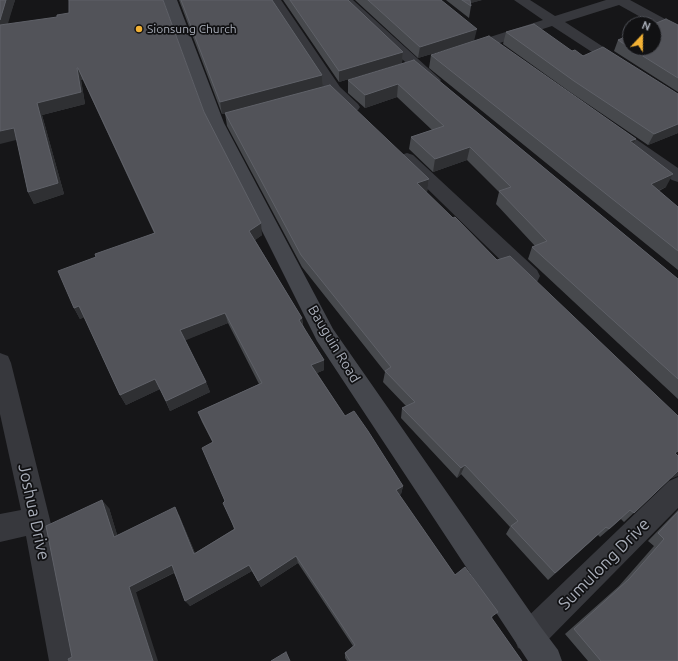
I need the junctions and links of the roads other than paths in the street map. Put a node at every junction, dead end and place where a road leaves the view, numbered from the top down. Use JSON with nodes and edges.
{"nodes":[{"id":1,"x":170,"y":0,"type":"edge"},
{"id":2,"x":274,"y":0,"type":"edge"},
{"id":3,"x":345,"y":0,"type":"edge"},
{"id":4,"x":521,"y":0,"type":"edge"},
{"id":5,"x":614,"y":1,"type":"edge"},
{"id":6,"x":554,"y":22,"type":"junction"},
{"id":7,"x":678,"y":32,"type":"edge"},
{"id":8,"x":452,"y":53,"type":"edge"},
{"id":9,"x":632,"y":72,"type":"edge"},
{"id":10,"x":445,"y":90,"type":"edge"},
{"id":11,"x":363,"y":117,"type":"edge"},
{"id":12,"x":614,"y":132,"type":"edge"},
{"id":13,"x":392,"y":144,"type":"edge"},
{"id":14,"x":678,"y":176,"type":"edge"},
{"id":15,"x":540,"y":286,"type":"edge"},
{"id":16,"x":1,"y":376,"type":"edge"},
{"id":17,"x":678,"y":490,"type":"edge"},
{"id":18,"x":37,"y":520,"type":"junction"},
{"id":19,"x":0,"y":528,"type":"edge"},
{"id":20,"x":529,"y":637,"type":"junction"},
{"id":21,"x":64,"y":661,"type":"edge"},
{"id":22,"x":547,"y":661,"type":"edge"}],
"edges":[{"from":1,"to":20,"type":"street","name":"Bauguin Road"},
{"from":2,"to":11,"type":"street"},
{"from":3,"to":10,"type":"street"},
{"from":4,"to":6,"type":"street"},
{"from":5,"to":6,"type":"street"},
{"from":5,"to":7,"type":"street"},
{"from":6,"to":8,"type":"street"},
{"from":6,"to":9,"type":"street"},
{"from":12,"to":14,"type":"street"},
{"from":13,"to":15,"type":"street"},
{"from":16,"to":18,"type":"street","name":"Joshua Drive"},
{"from":17,"to":20,"type":"street","name":"Sumulong Drive"},
{"from":18,"to":19,"type":"street"},
{"from":18,"to":21,"type":"street","name":"Joshua Drive"},
{"from":20,"to":22,"type":"street","name":"Bauguin Road"}]}
